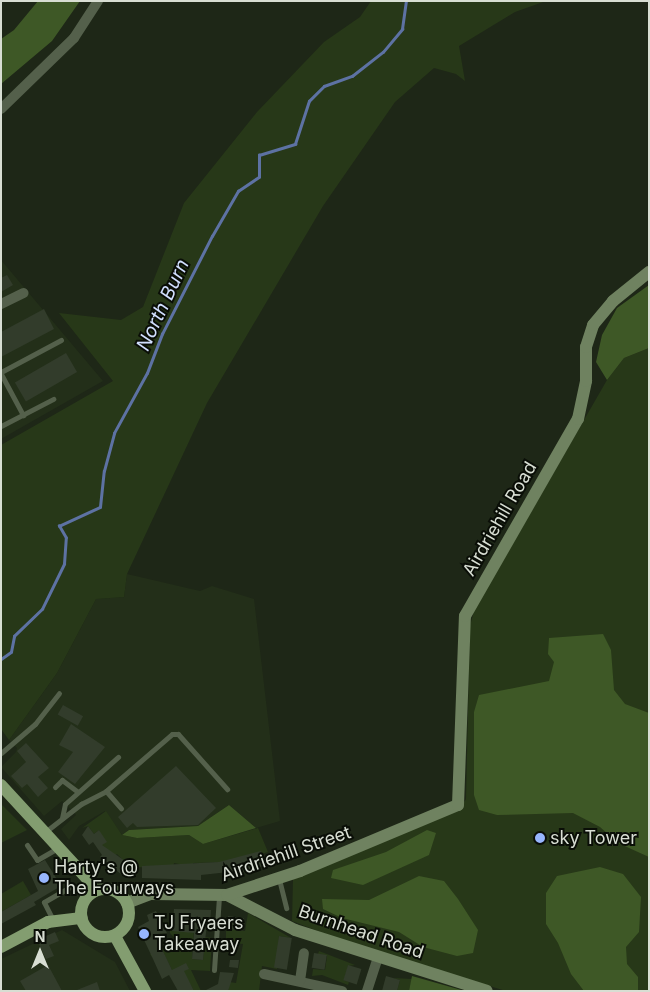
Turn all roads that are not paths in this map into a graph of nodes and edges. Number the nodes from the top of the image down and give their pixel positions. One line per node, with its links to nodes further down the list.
1 (98, 1): 2 (street)
2 (1, 109)
3 (649, 272): 20 (street, Airdriehill Road)
4 (24, 293): 5 (street)
5 (1, 304)
6 (61, 340): 7 (lane)
7 (1, 373): 9 (lane)
8 (53, 399): 9 (lane)
9 (23, 415): 10 (lane)
10 (1, 426)
11 (59, 693): 12 (lane)
12 (1, 753)
13 (118, 757): 18 (lane)
14 (1, 784): 22 (main road)
15 (54, 787): 18 (lane)
16 (227, 789): 17 (lane)
17 (106, 790): 19 (lane); 21 (lane)
18 (78, 792): 21 (lane)
19 (120, 808)
20 (452, 810): 25 (street, Airdriehill Street)
21 (62, 819): 22 (lane)
22 (45, 832): 24 (main road)
23 (27, 845): 24 (lane)
24 (59, 848): 27 (main road)
25 (278, 878): 28 (street, Airdriehill Street); 30 (lane)
26 (72, 886): 32 (lane)
27 (94, 892): 29 (main road); 31 (main road)
28 (223, 895): 29 (street, Airdriehill Street); 36 (street, Burnhead Road); 37 (lane)
29 (127, 903): 33 (main road)
30 (286, 908)
31 (82, 918): 32 (main road); 33 (main road)
32 (53, 920): 34 (main road)
33 (115, 936): 40 (main road)
34 (1, 947)
35 (304, 953): 39 (street)
36 (378, 958): 42 (street); 43 (street, Burnhead Road)
37 (214, 970)
38 (264, 974): 39 (street)
39 (300, 981): 41 (street)
40 (146, 991)
41 (342, 991)
42 (367, 991)
43 (487, 991)

